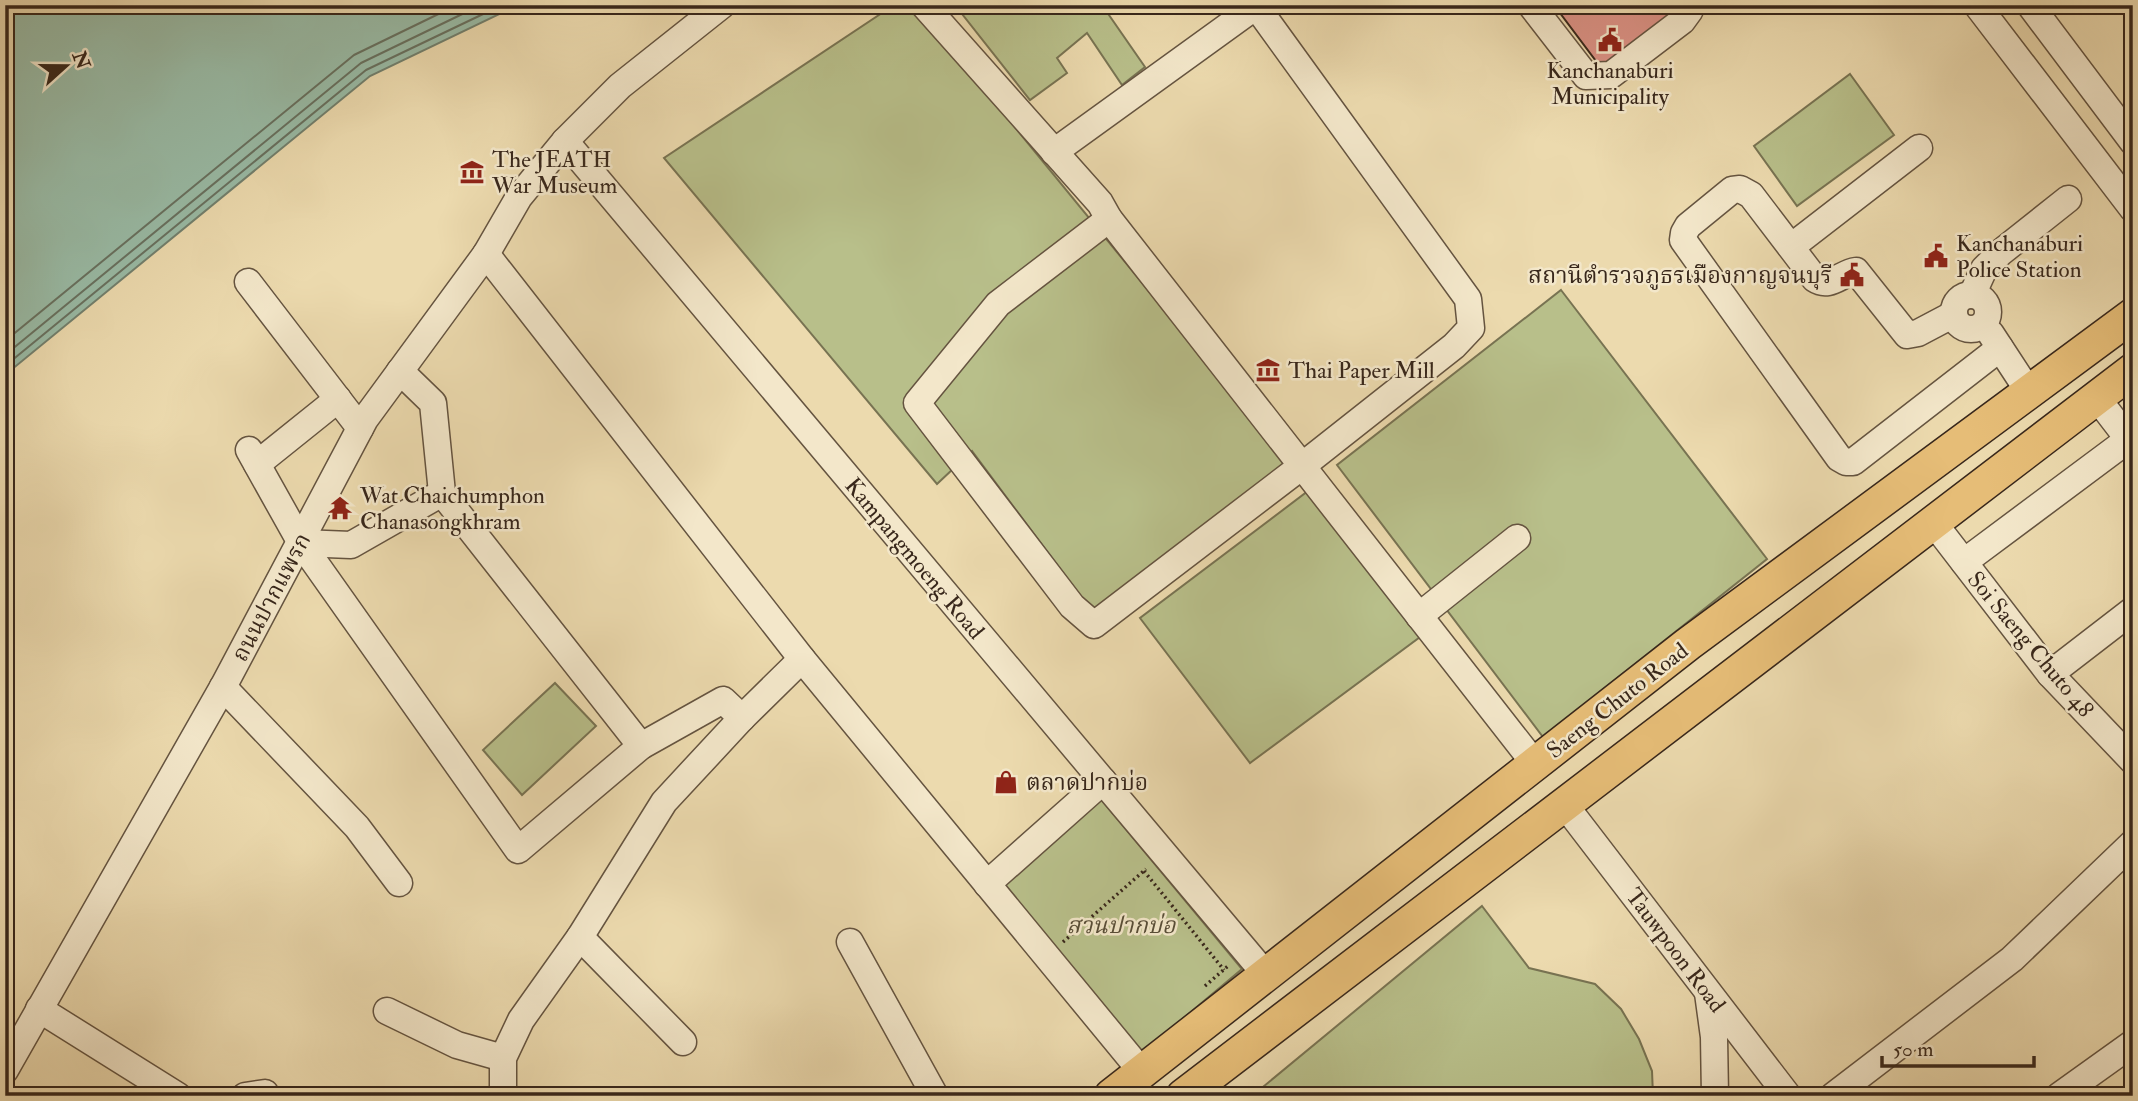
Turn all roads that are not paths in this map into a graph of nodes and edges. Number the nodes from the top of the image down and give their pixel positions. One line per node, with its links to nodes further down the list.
1 (722, 5): 7 (street, ถนนปากแพรก)
2 (924, 5): 10 (street)
3 (1531, 5): 5 (street)
4 (1977, 5): 12 (street)
5 (1691, 7)
6 (2039, 9): 8 (street)
7 (565, 141): 15 (street, ถนนปากแพรก); 45 (street, Kampangmoeng Road)
8 (2133, 142)
9 (1919, 148): 14 (street)
10 (1054, 152): 13 (street); 27 (street)
11 (2068, 199): 17 (street)
12 (2133, 209)
13 (1109, 219): 27 (street); 27 (street)
14 (1791, 247): 17 (street); 19 (street)
15 (486, 254): 21 (street, ถนนปากแพรก); 36 (street)
16 (248, 282): 24 (street)
17 (1963, 305): 19 (street)
18 (2133, 315): 22 (main road, Saeng Chuto Road)
19 (2000, 348): 22 (street)
20 (2133, 370): 23 (main road)
21 (400, 371): 25 (street, ถนนปากแพรก); 28 (street)
22 (2029, 392): 29 (main road, Saeng Chuto Road)
23 (2097, 398): 26 (street); 30 (main road)
24 (338, 399): 25 (street); 32 (street)
25 (360, 428): 32 (street, ถนนปากแพรก)
26 (2131, 440): 33 (street)
27 (1302, 466): 35 (street)
28 (442, 493): 32 (street); 42 (street)
29 (1883, 500): 30 (main road); 37 (main road, Saeng Chuto Road)
30 (1923, 529): 33 (street, Soi Saeng Chuto 48); 40 (main road)
31 (1517, 538): 35 (street)
32 (301, 543): 39 (street, ถนนปากแพรก); 42 (street)
33 (1964, 562): 38 (street, Soi Saeng Chuto 48)
34 (2133, 610): 38 (street)
35 (1419, 616): 44 (street)
36 (802, 659): 41 (street); 49 (street)
37 (1658, 668): 40 (main road); 44 (main road, Saeng Chuto Road)
38 (2050, 674): 43 (street, Soi Saeng Chuto 48)
39 (223, 687): 48 (street); 54 (street, ถนนปากแพรก)
40 (1689, 709): 46 (main road)
41 (742, 718): 42 (street); 50 (street)
42 (641, 746)
43 (2133, 761)
44 (1535, 764): 52 (main road, Saeng Chuto Road)
45 (1102, 781): 49 (street); 52 (street, Kampangmoeng Road)
46 (1564, 804): 53 (street, Tauwpoon Road); 65 (main road)
47 (2133, 843): 68 (street)
48 (399, 883)
49 (987, 884): 60 (street)
50 (580, 937): 56 (street); 58 (street)
51 (850, 942): 63 (street)
52 (1265, 975): 60 (main road, Saeng Chuto Road)
53 (1708, 991): 66 (street); 67 (street, Tauwpoon Road)
54 (40, 1009): 59 (street, ถนนปากแพรก); 61 (street)
55 (387, 1011): 58 (street)
56 (683, 1042)
57 (2133, 1043): 69 (street)
58 (503, 1058): 62 (street)
59 (5, 1070)
60 (1142, 1072): 64 (main road, Saeng Chuto Road)
61 (178, 1096)
62 (503, 1096)
63 (934, 1096)
64 (1111, 1096)
65 (1183, 1096)
66 (1715, 1096)
67 (1788, 1096)
68 (1833, 1096)
69 (2059, 1096)

